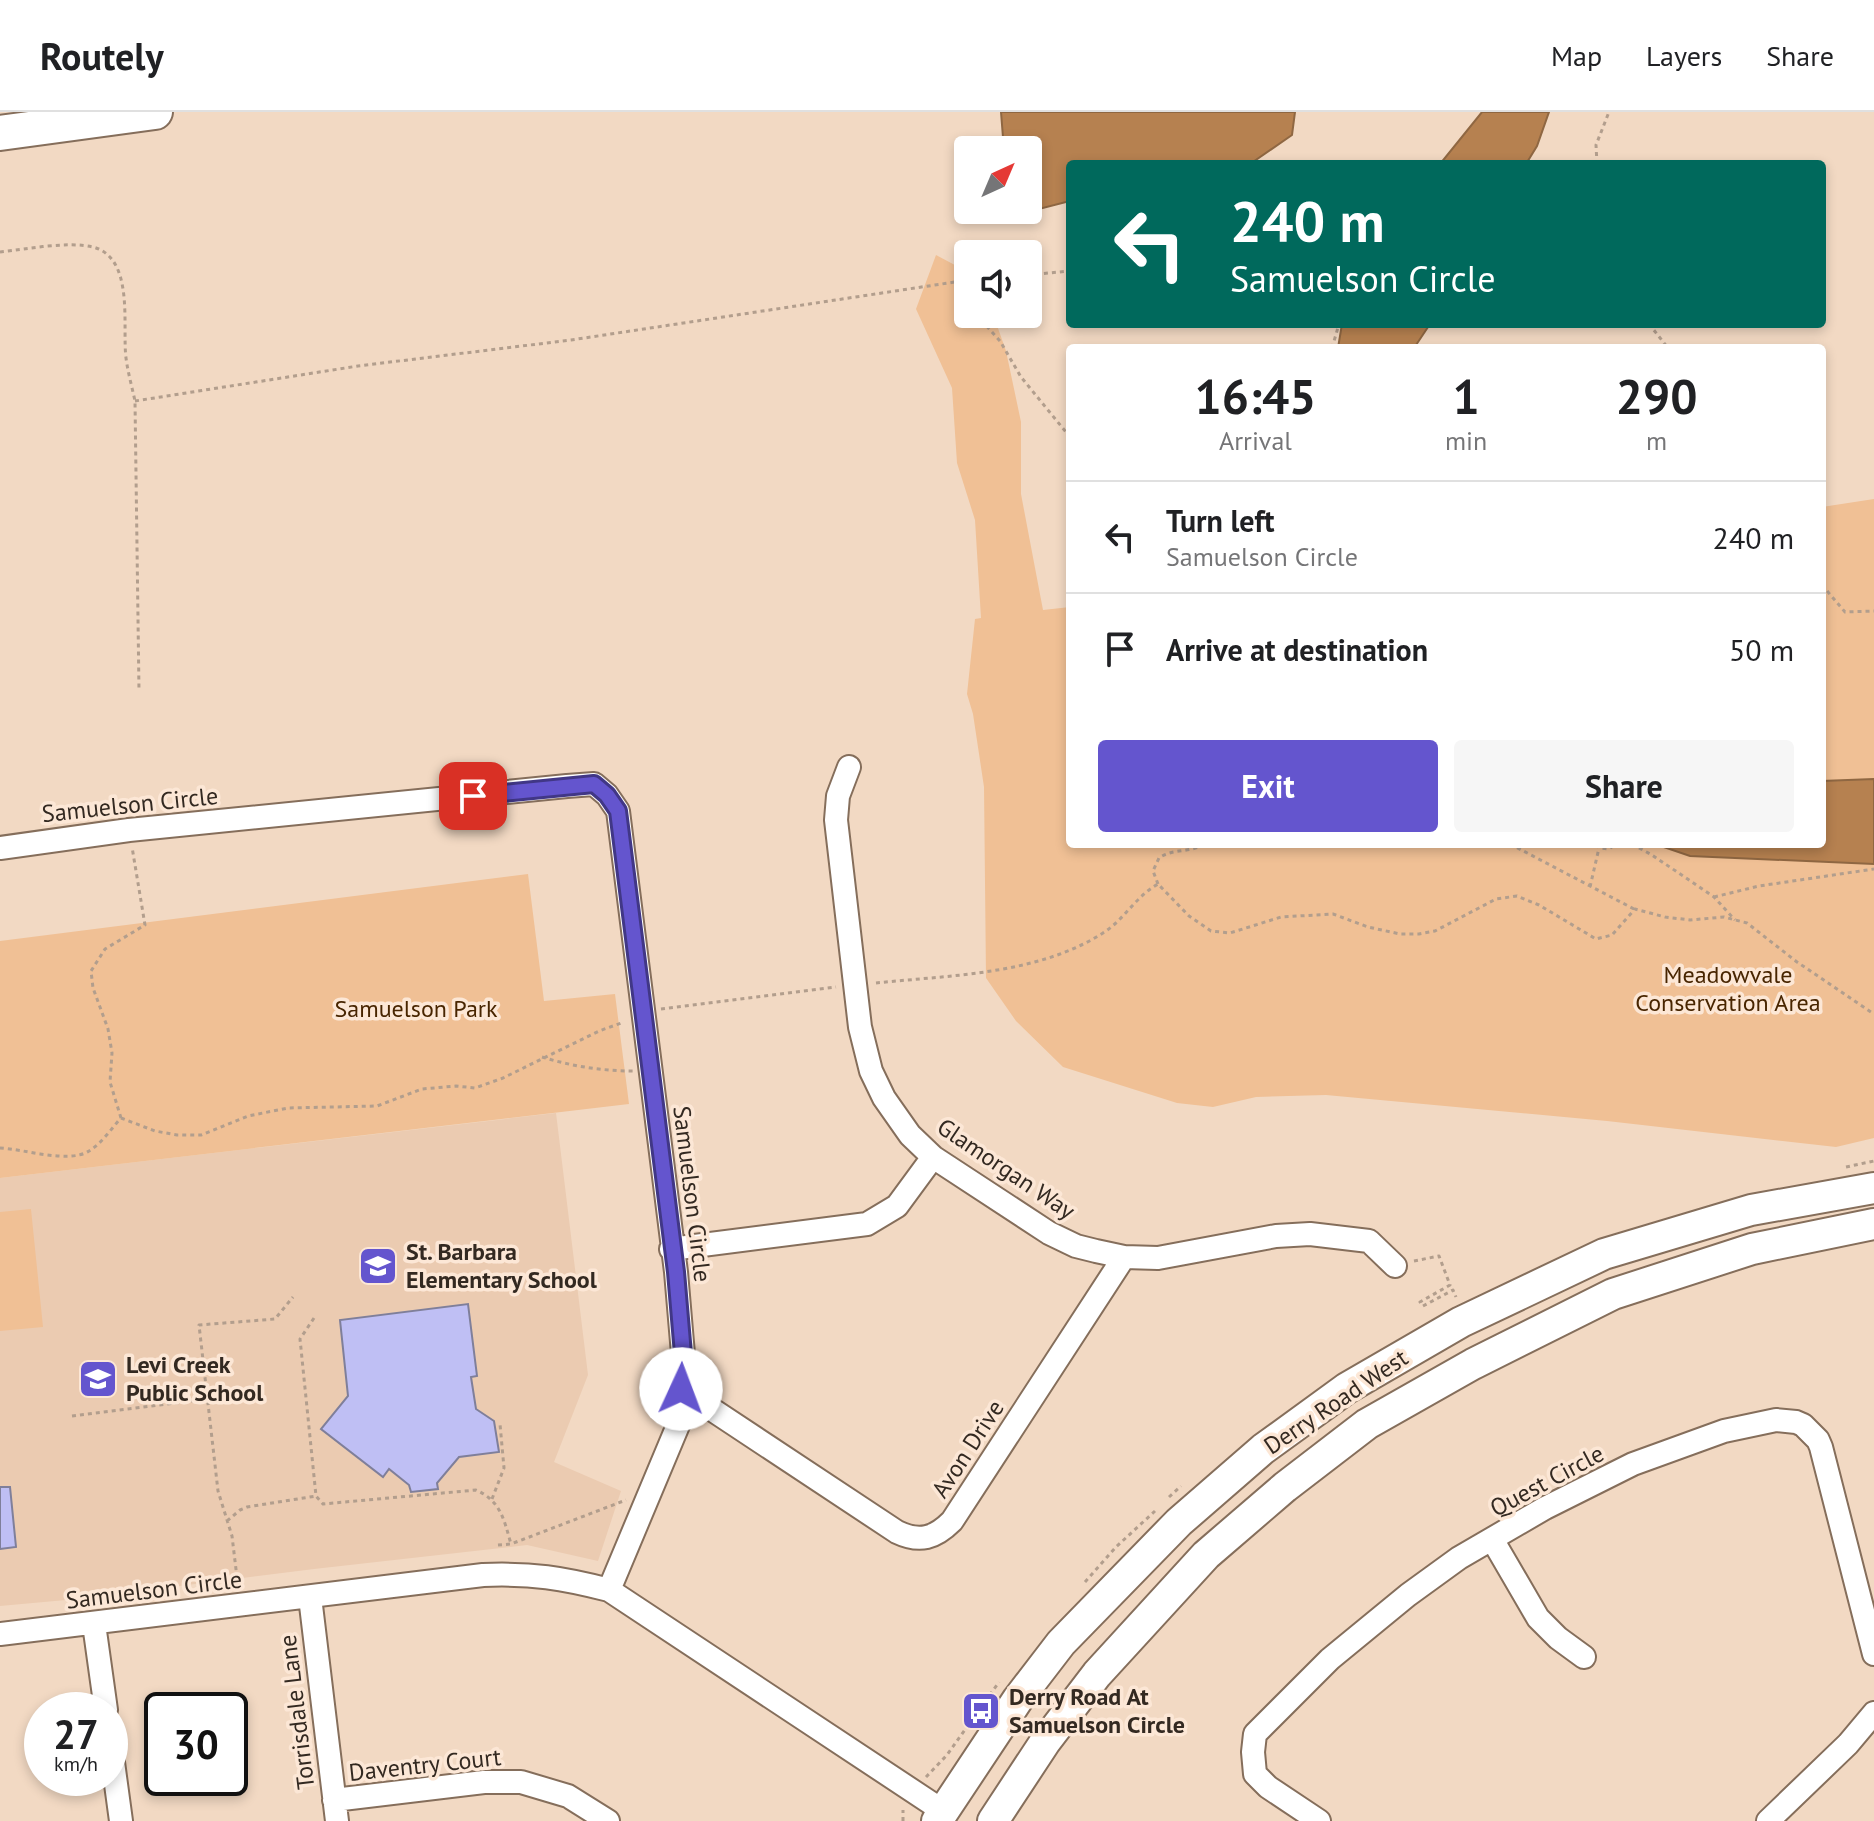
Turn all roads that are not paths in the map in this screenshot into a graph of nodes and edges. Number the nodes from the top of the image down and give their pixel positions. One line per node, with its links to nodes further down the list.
1 (155, 112): 2 (highway)
2 (0, 133)
3 (849, 767): 5 (street, Glamorgan Way)
4 (0, 848): 8 (street, Samuelson Circle)
5 (933, 1157): 8 (street); 9 (street, Glamorgan Way)
6 (1874, 1188): 23 (main road, Derry Road West)
7 (1874, 1224): 26 (main road, Derry Road West)
8 (671, 1249): 11 (street, Samuelson Circle)
9 (1124, 1257): 10 (street, Glamorgan Way); 11 (street, Avon Drive)
10 (1395, 1266)
11 (681, 1389): 13 (street, Samuelson Circle)
12 (1492, 1539): 17 (street, Quest Circle); 18 (street); 27 (street, Quest Circle)
13 (609, 1590): 14 (street, Samuelson Circle); 23 (street)
14 (310, 1597): 15 (street, Samuelson Circle); 22 (street, Torrisdale Lane)
15 (94, 1624): 16 (street, Samuelson Circle); 19 (street)
16 (0, 1634)
17 (1874, 1654)
18 (1584, 1657)
19 (103, 1692)
20 (1874, 1713): 28 (street)
21 (115, 1796): 24 (street)
22 (335, 1811): 25 (street, Daventry Court)
23 (940, 1816)
24 (117, 1820)
25 (608, 1821)
26 (993, 1821)
27 (1319, 1821)
28 (1768, 1821)

